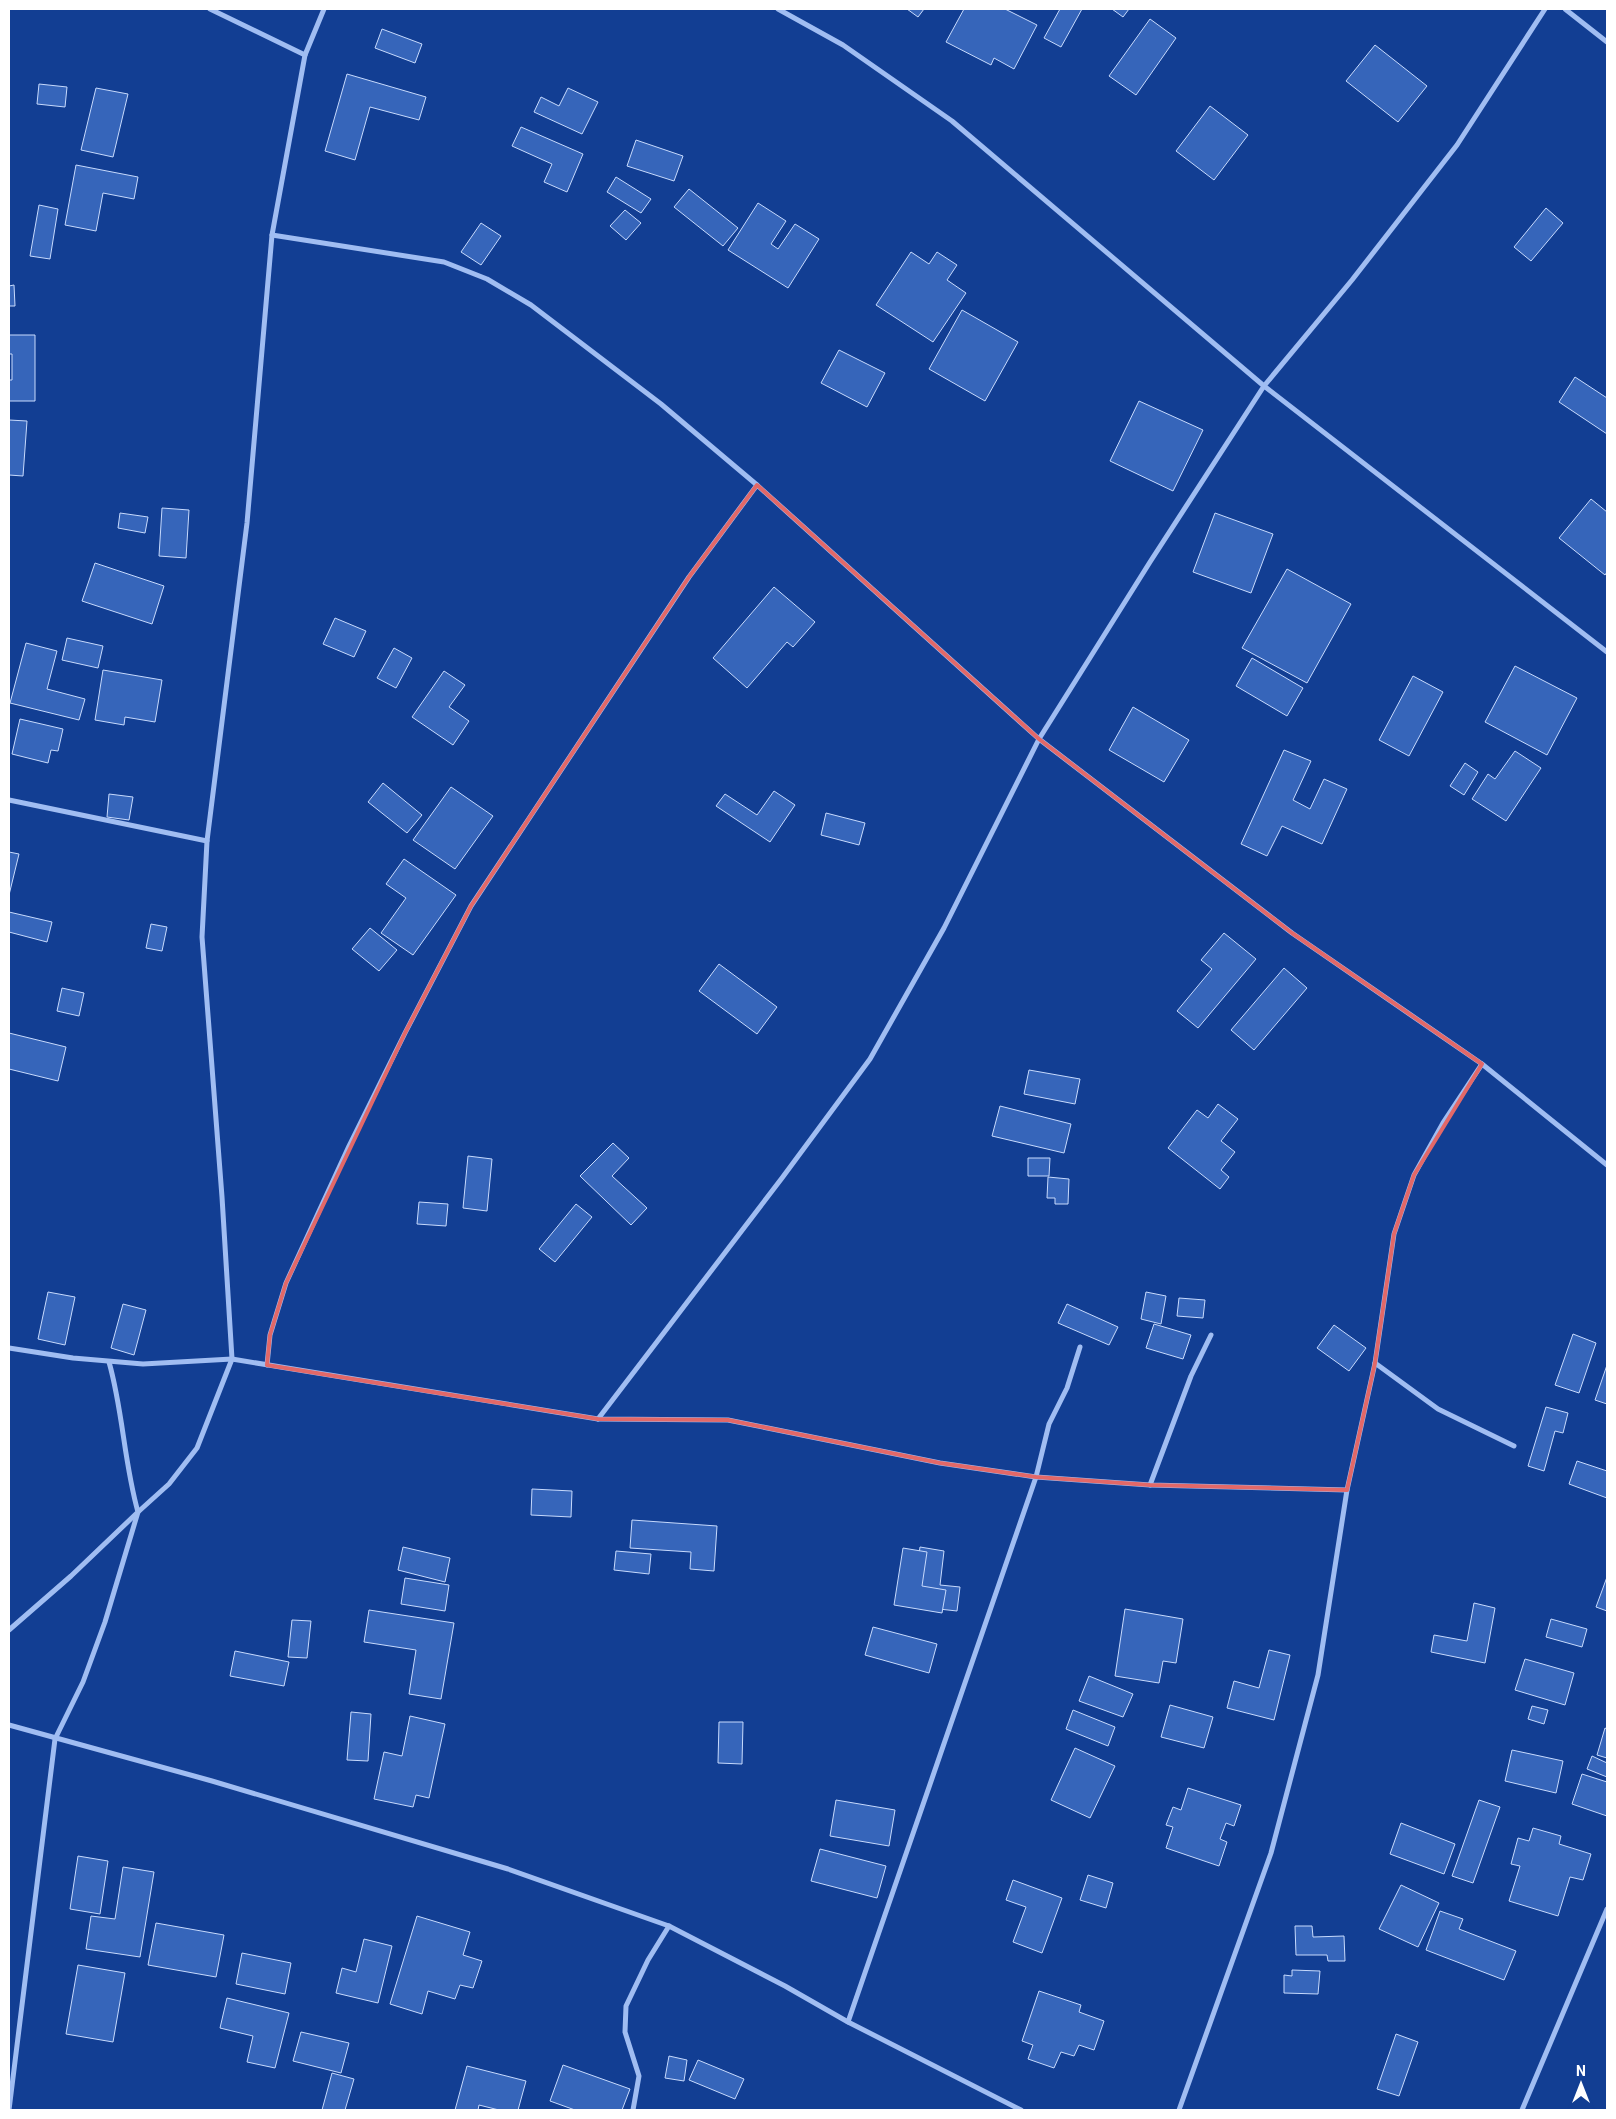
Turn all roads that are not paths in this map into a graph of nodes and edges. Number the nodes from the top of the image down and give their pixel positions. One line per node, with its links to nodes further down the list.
1 (210, 9): 7 (street)
2 (324, 9): 7 (street)
3 (778, 9): 9 (street)
4 (1545, 9): 9 (street)
5 (1565, 9): 6 (street)
6 (1607, 42)
7 (305, 55): 8 (street)
8 (272, 235): 10 (street); 14 (street)
9 (1264, 386): 11 (street); 12 (street)
10 (757, 485): 12 (street); 23 (street)
11 (1607, 652)
12 (1039, 739): 15 (street); 24 (street)
13 (9, 800): 14 (street)
14 (207, 841): 20 (street)
15 (1482, 1064): 16 (street); 22 (street)
16 (1607, 1165)
17 (1211, 1336): 27 (street)
18 (1080, 1347): 26 (street)
19 (9, 1348): 21 (street)
20 (232, 1359): 21 (street); 23 (street); 29 (street)
21 (109, 1362): 29 (street)
22 (1375, 1363): 25 (street); 28 (street)
23 (267, 1365): 24 (street)
24 (598, 1418): 26 (street)
25 (1514, 1446)
26 (1036, 1477): 27 (street); 35 (street)
27 (1150, 1486): 28 (street)
28 (1347, 1490): 39 (street)
29 (138, 1512): 30 (street); 32 (street)
30 (9, 1630)
31 (9, 1725): 32 (street)
32 (55, 1739): 34 (street); 37 (street)
33 (1607, 1910): 40 (street)
34 (669, 1926): 35 (street); 38 (street)
35 (848, 2022): 36 (street)
36 (1018, 2109)
37 (9, 2110)
38 (632, 2110)
39 (1178, 2110)
40 (1522, 2110)

